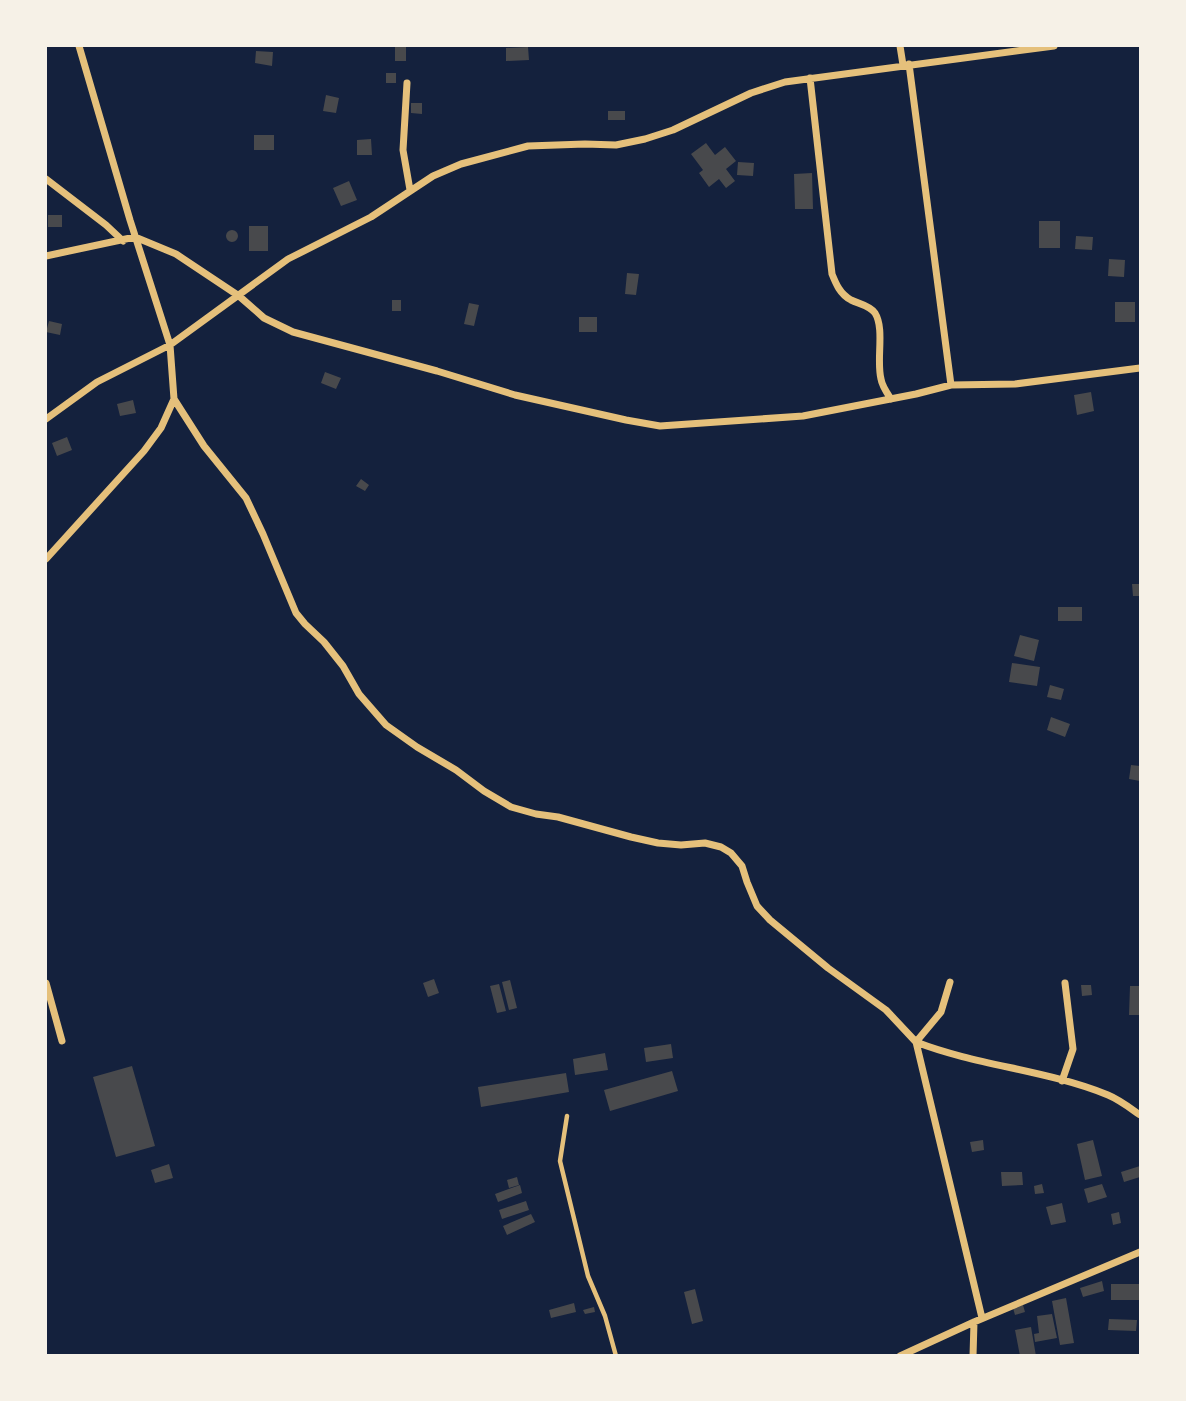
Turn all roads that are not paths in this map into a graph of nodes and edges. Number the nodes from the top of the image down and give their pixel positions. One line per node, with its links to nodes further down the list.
1 (79, 46): 9 (street)
2 (900, 46): 4 (street)
3 (1054, 46): 4 (street)
4 (906, 64): 5 (street); 15 (street)
5 (810, 78): 8 (street); 17 (street)
6 (407, 83): 8 (street)
7 (46, 179): 10 (street)
8 (410, 190): 12 (street)
9 (135, 237): 10 (street); 12 (street); 13 (street)
10 (123, 241): 11 (street)
11 (46, 256)
12 (239, 296): 13 (street); 17 (street)
13 (170, 345): 16 (street); 18 (street)
14 (1140, 368): 15 (street)
15 (951, 385): 17 (street)
16 (174, 399): 19 (street); 24 (street)
17 (891, 399)
18 (46, 419)
19 (46, 559)
20 (950, 982): 24 (street)
21 (46, 983): 23 (street)
22 (1065, 983): 25 (street)
23 (62, 1041)
24 (916, 1042): 25 (street); 29 (street)
25 (1062, 1080): 26 (street)
26 (1140, 1115)
27 (568, 1116): 31 (lane)
28 (1140, 1252): 29 (street)
29 (982, 1318): 30 (street)
30 (974, 1322): 32 (street); 33 (street)
31 (616, 1356)
32 (900, 1356)
33 (973, 1356)

